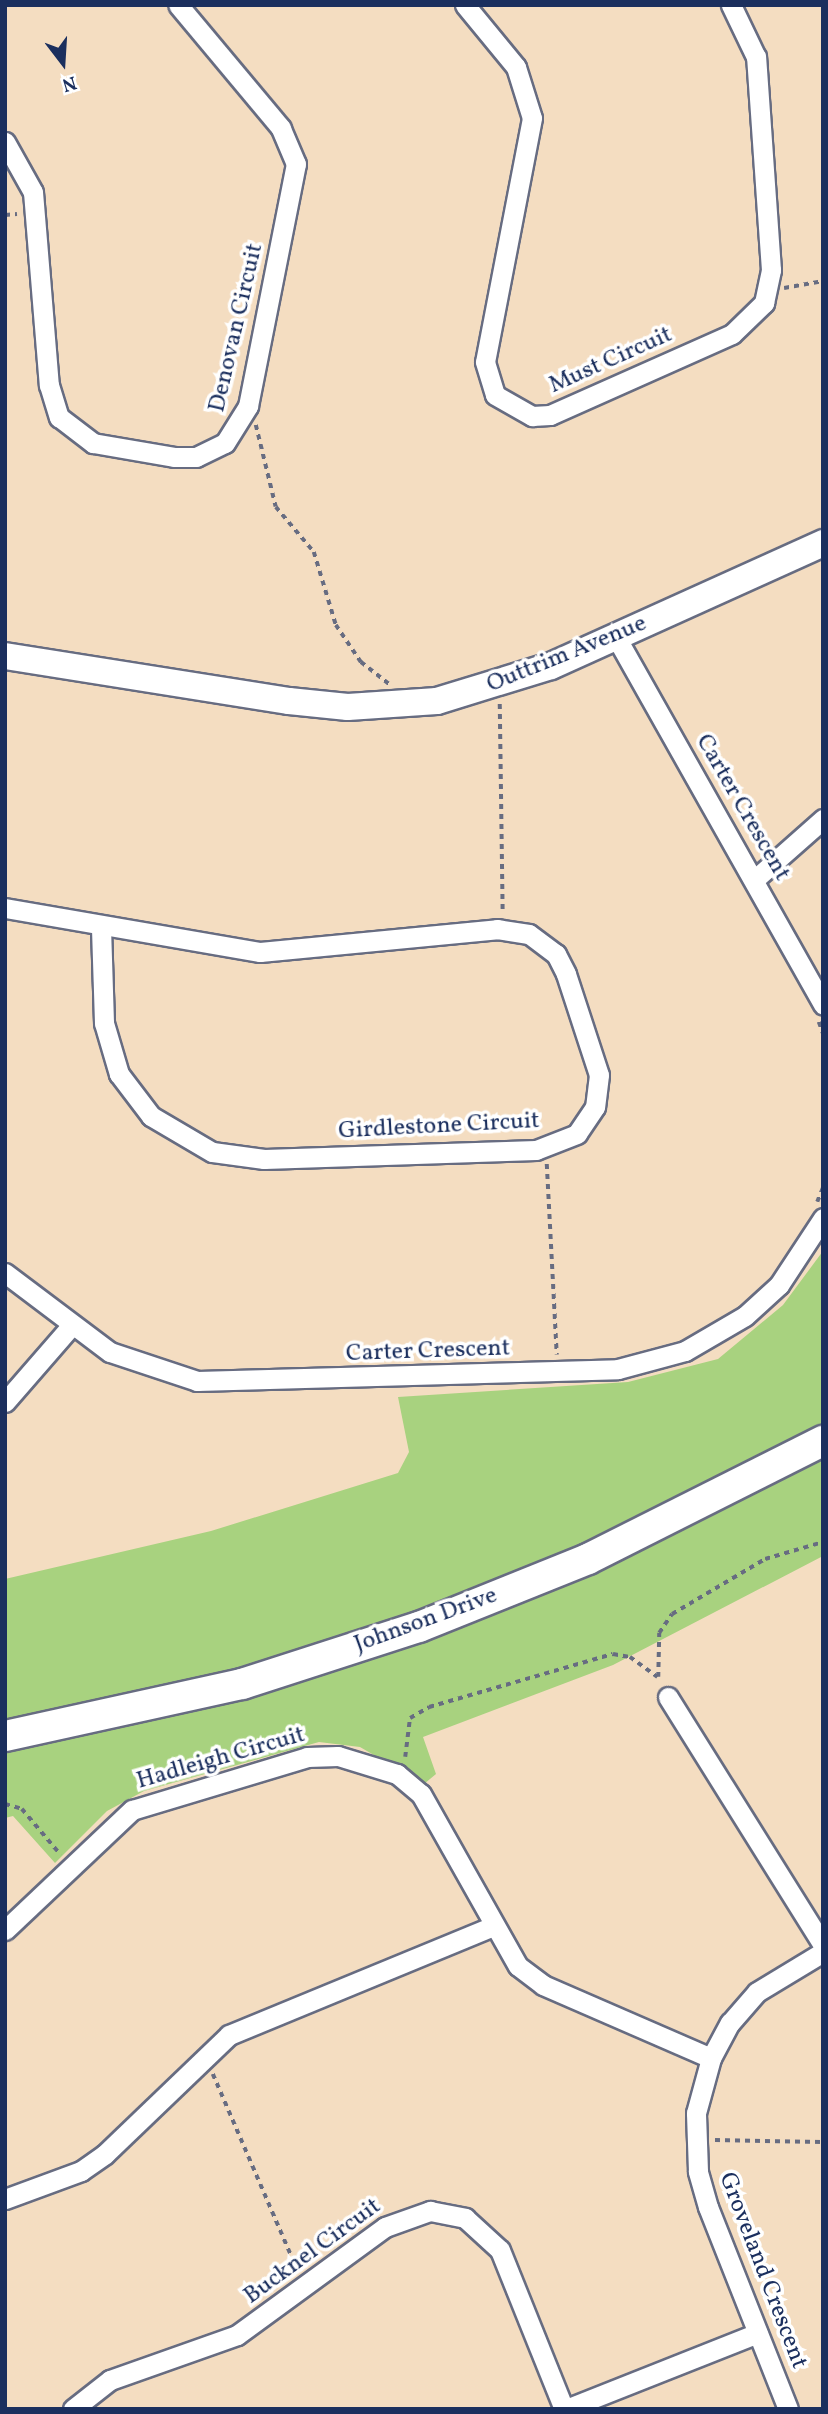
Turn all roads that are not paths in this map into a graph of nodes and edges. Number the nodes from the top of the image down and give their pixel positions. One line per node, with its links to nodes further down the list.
1 (178, 5): 4 (street, Denovan Circuit)
2 (466, 5): 3 (street, Must Circuit)
3 (731, 5)
4 (5, 142)
5 (823, 543): 6 (street, Outtrim Avenue)
6 (616, 636): 7 (street, Outtrim Avenue); 9 (street, Carter Crescent)
7 (5, 656)
8 (823, 819): 9 (street)
9 (754, 880): 12 (street, Carter Crescent)
10 (5, 908): 11 (street, Girdlestone Circuit)
11 (102, 926): 11 (street, Girdlestone Circuit)
12 (818, 1007)
13 (819, 1212): 15 (street, Carter Crescent)
14 (5, 1273): 15 (street, Carter Crescent)
15 (71, 1326): 16 (street)
16 (5, 1402)
17 (823, 1441): 19 (main road, Johnson Drive)
18 (668, 1696): 22 (street)
19 (5, 1736)
20 (491, 1927): 21 (street, Hadleigh Circuit); 24 (street, Hadleigh Circuit); 25 (street)
21 (5, 1930)
22 (823, 1945)
23 (823, 1952): 24 (street, Groveland Crescent)
24 (710, 2058): 26 (street, Groveland Crescent)
25 (5, 2199)
26 (758, 2333): 28 (street, Bucknel Circuit); 29 (street, Groveland Crescent)
27 (73, 2409): 28 (street, Bucknel Circuit)
28 (565, 2409)
29 (788, 2409)

